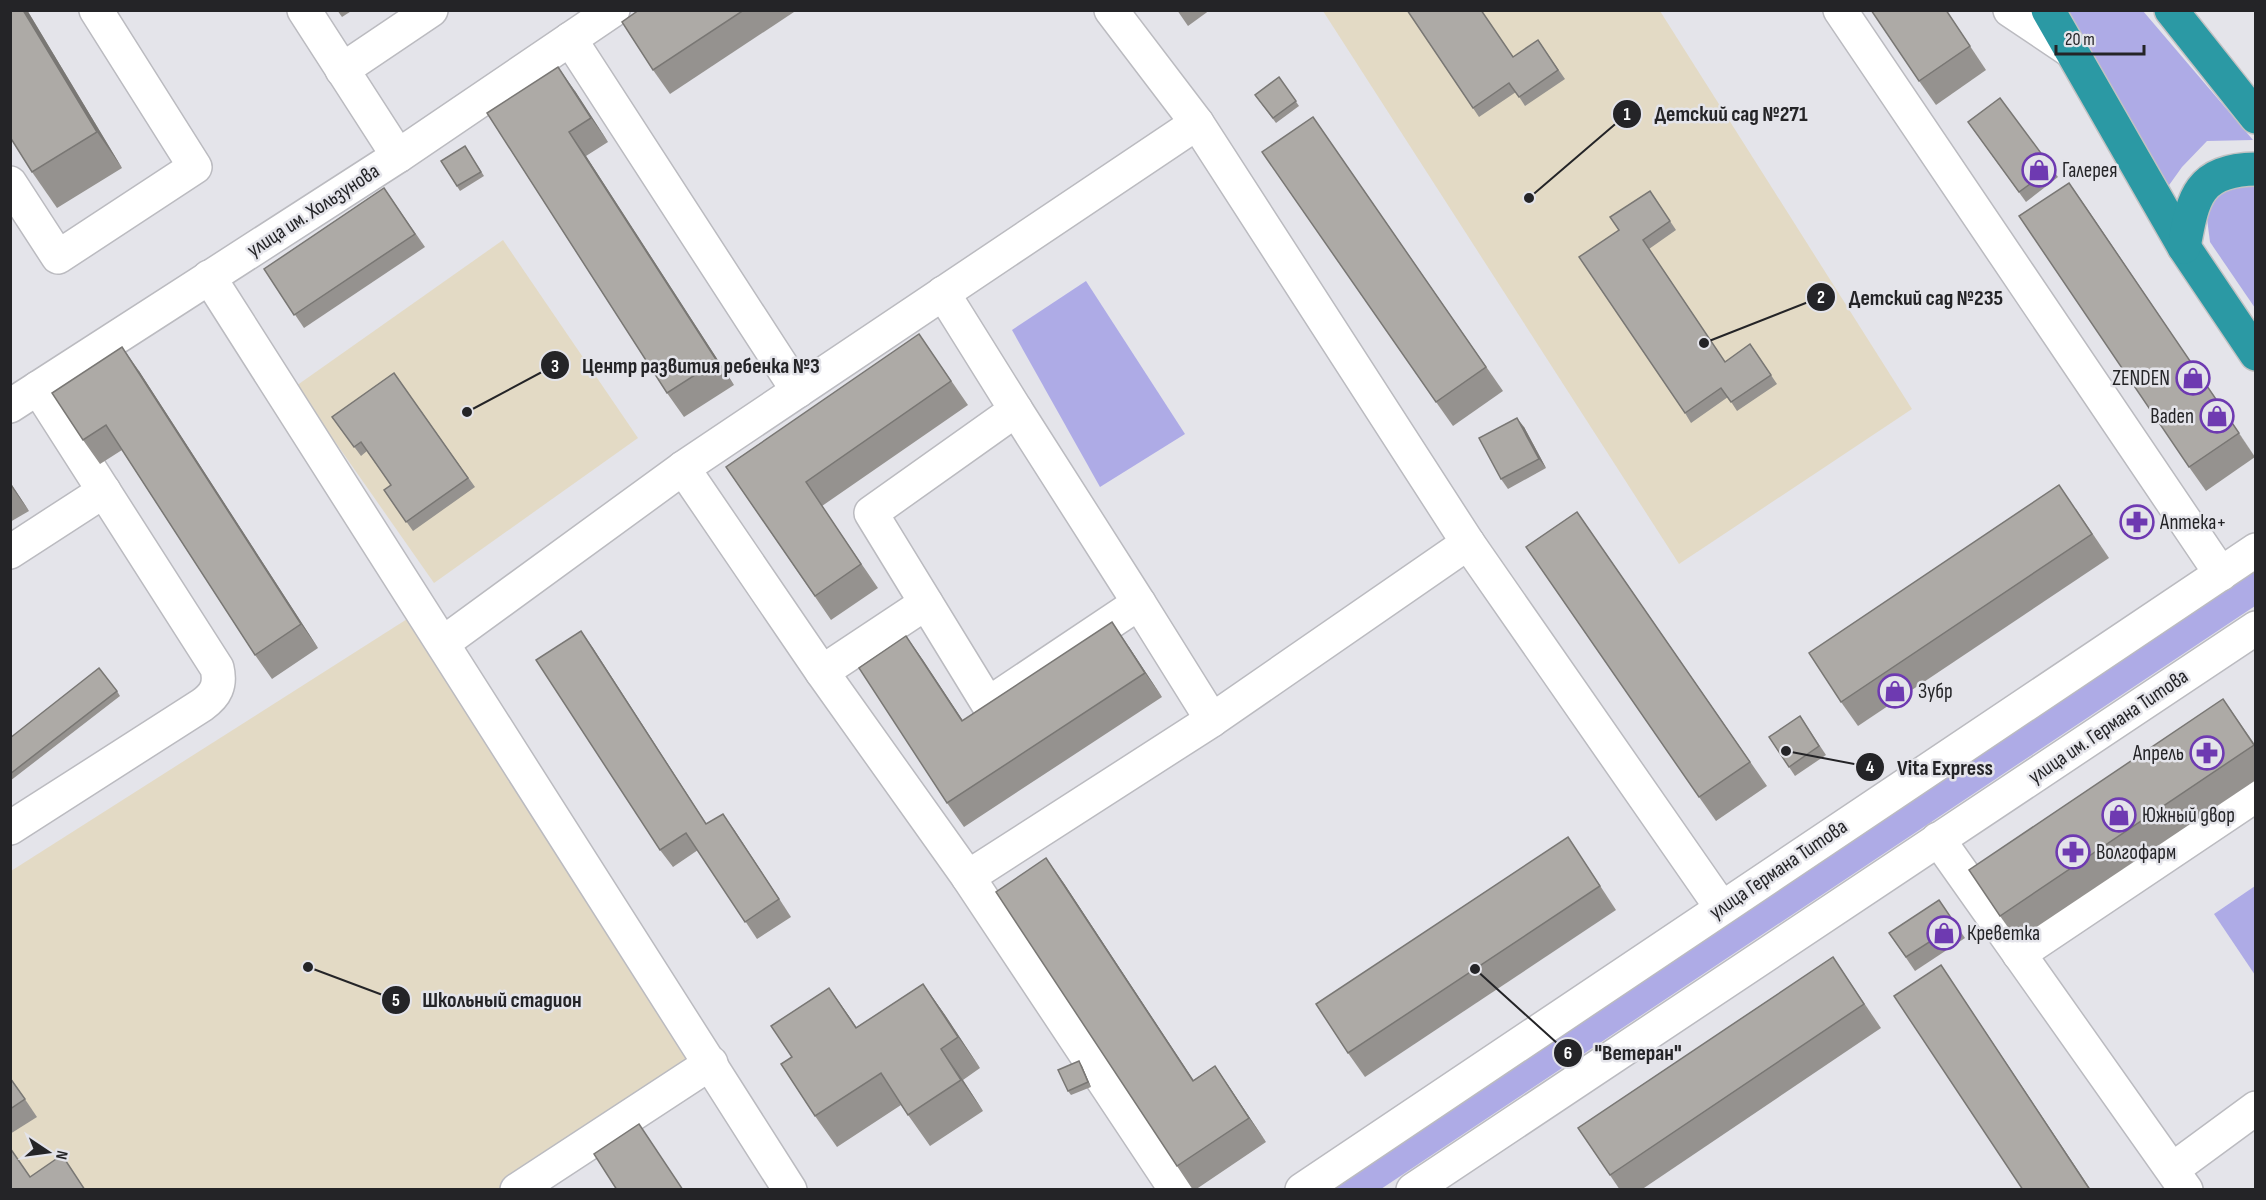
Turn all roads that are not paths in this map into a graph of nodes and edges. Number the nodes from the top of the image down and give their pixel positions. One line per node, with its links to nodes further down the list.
1 (96, 10): 19 (street)
2 (304, 10): 14 (street)
3 (431, 10): 14 (street)
4 (613, 10): 11 (street, улица им. Хользунова)
5 (1111, 10): 16 (street)
6 (1840, 10): 33 (street)
7 (2010, 10): 13 (street)
8 (2048, 10): 13 (highway)
9 (2171, 10): 12 (highway)
10 (2183, 10): 12 (street)
11 (570, 39): 17 (street, улица им. Хользунова); 25 (street)
12 (2198, 42): 15 (highway)
13 (2071, 51): 20 (highway)
14 (342, 70): 17 (street)
15 (2256, 117)
16 (1197, 123): 22 (street); 30 (street)
17 (398, 156): 21 (street, улица им. Хользунова)
18 (2256, 169): 20 (highway)
19 (10, 183)
20 (2184, 247): 23 (highway)
21 (209, 278): 24 (street, улица им. Хользунова); 37 (street)
22 (943, 293): 25 (street); 27 (street)
23 (2256, 354)
24 (38, 388): 26 (street, улица им. Хользунова); 29 (street)
25 (798, 391): 28 (street)
26 (10, 406)
27 (1016, 410): 34 (street); 35 (street)
28 (683, 468): 37 (street); 38 (street)
29 (104, 491): 32 (street); 41 (street)
30 (1468, 543): 39 (street); 44 (street)
31 (2256, 550): 33 (street, улица Германа Титова)
32 (10, 552)
33 (2221, 574): 44 (street, улица Германа Титова)
34 (926, 603): 35 (street); 38 (street)
35 (1139, 603): 39 (street)
36 (2253, 635): 42 (street, улица им. Германа Титова)
37 (443, 643): 46 (street)
38 (822, 672): 43 (street)
39 (1212, 720): 43 (street)
40 (2256, 795): 45 (street)
41 (10, 828)
42 (1938, 839): 45 (street); 53 (street)
43 (969, 877): 51 (street)
44 (1721, 907): 52 (street, улица Германа Титова)
45 (2019, 954): 48 (street)
46 (711, 1063): 49 (street); 50 (street)
47 (2256, 1108): 48 (street)
48 (2180, 1179)
49 (517, 1190)
50 (790, 1190)
51 (1176, 1190)
52 (1302, 1190)
53 (1413, 1190)

